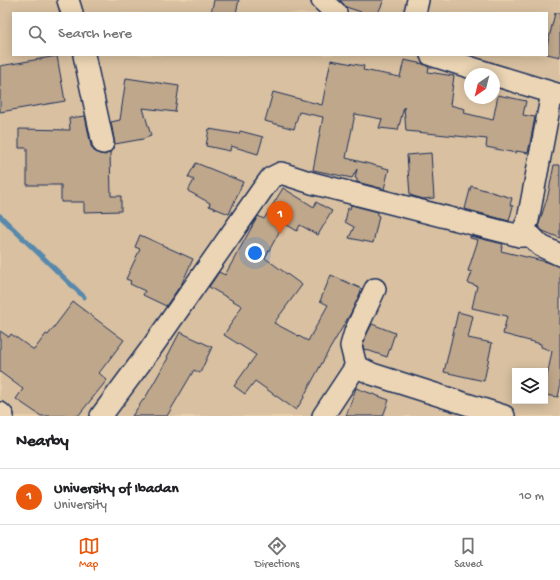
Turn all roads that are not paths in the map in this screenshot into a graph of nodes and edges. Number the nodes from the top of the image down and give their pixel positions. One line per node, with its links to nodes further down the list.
1 (68, 0): 4 (street)
2 (322, 0): 5 (street)
3 (418, 0): 6 (street)
4 (72, 12)
5 (335, 12)
6 (415, 12)
7 (84, 56): 12 (street)
8 (434, 56): 9 (street)
9 (473, 68)
10 (500, 76): 11 (street)
11 (556, 94): 13 (street)
12 (103, 143)
13 (520, 236): 14 (street); 19 (street)
14 (560, 255)
15 (375, 289): 16 (street)
16 (356, 366): 20 (street); 21 (street)
17 (0, 413): 18 (street)
18 (3, 416)
19 (101, 416)
20 (323, 416)
21 (504, 416)

